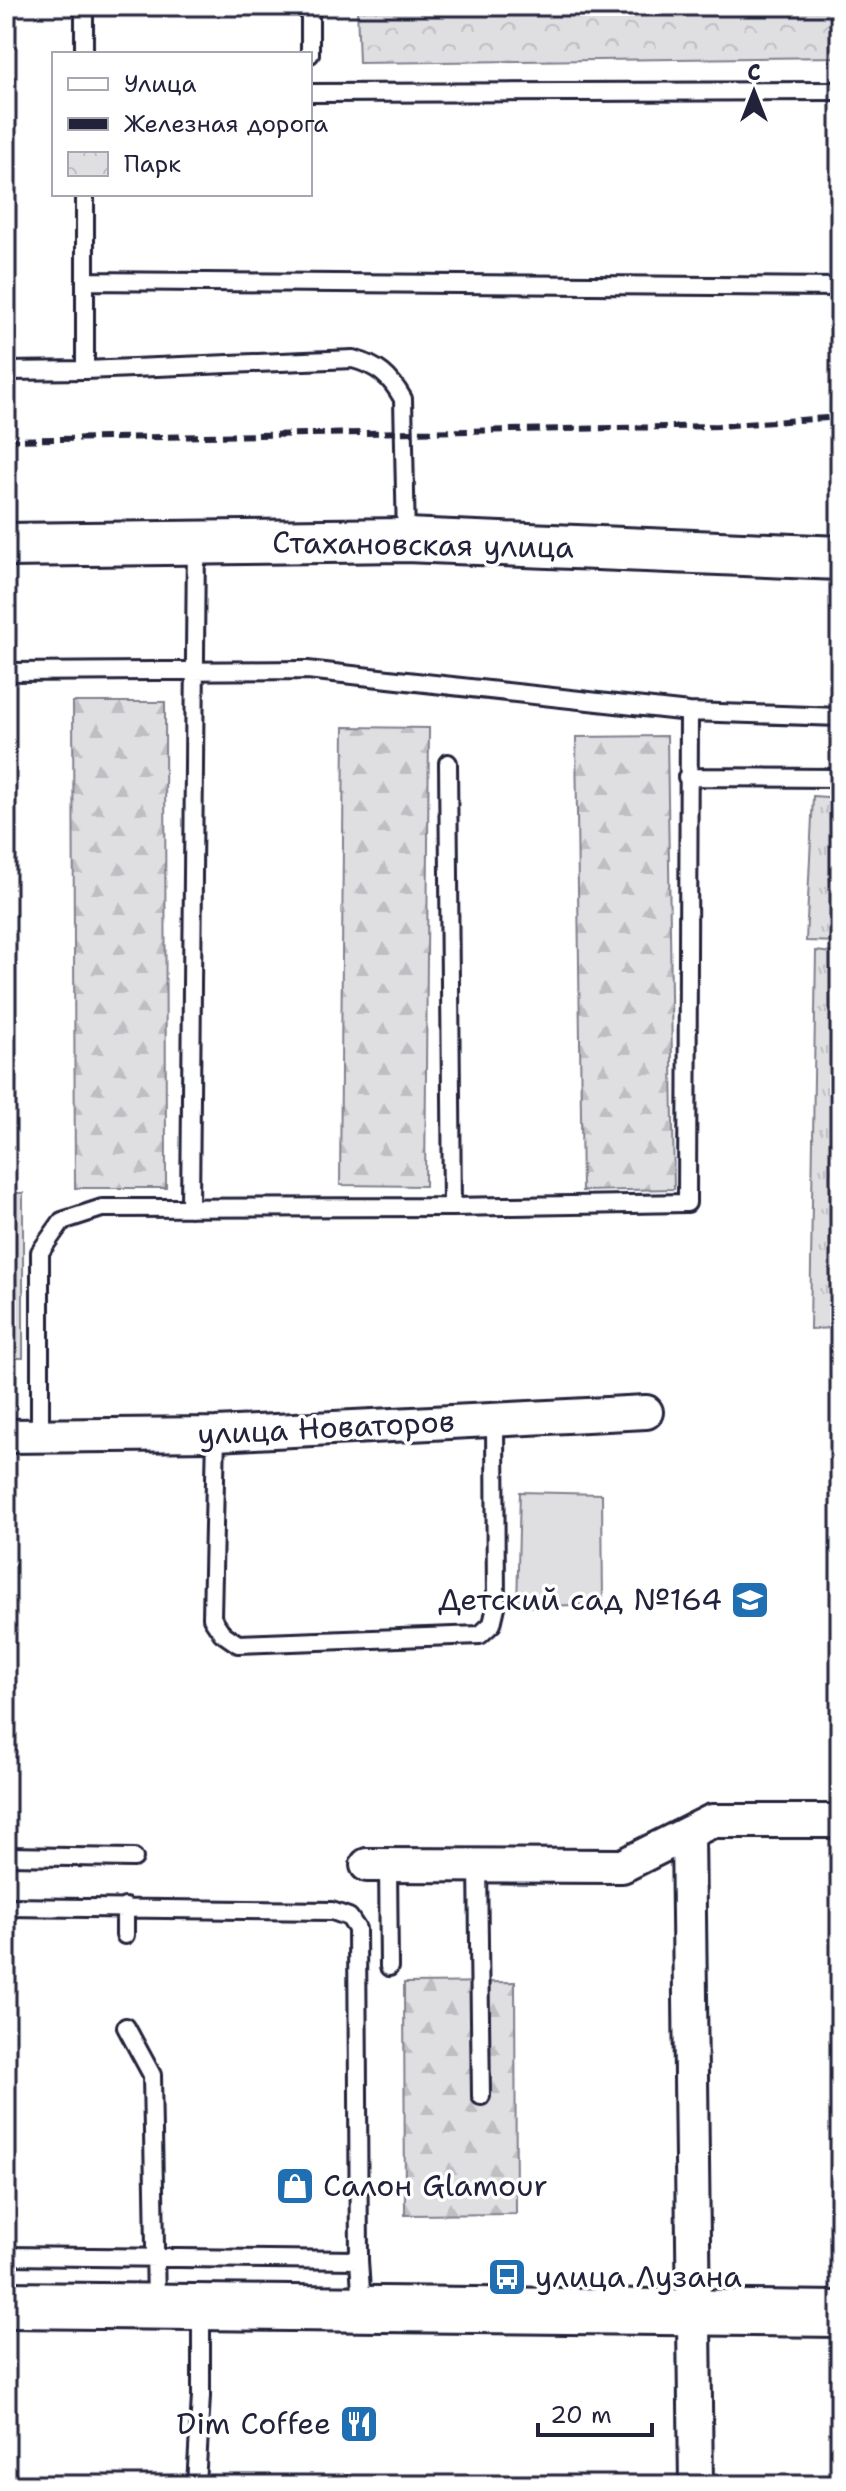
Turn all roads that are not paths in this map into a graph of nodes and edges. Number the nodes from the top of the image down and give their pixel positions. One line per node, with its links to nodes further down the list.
1 (84, 6): 3 (lane)
2 (310, 6): 4 (lane)
3 (84, 52)
4 (310, 52)
5 (840, 91): 6 (lane)
6 (312, 93)
7 (85, 196): 8 (lane)
8 (85, 281): 9 (lane); 10 (lane)
9 (840, 287)
10 (85, 370): 11 (lane); 12 (lane)
11 (6, 371)
12 (406, 540): 13 (street, Стахановская улица); 15 (street, Стахановская улица)
13 (196, 543): 14 (street, Стахановская улица); 16 (lane)
14 (6, 545)
15 (840, 558)
16 (195, 671): 17 (lane); 18 (lane); 24 (lane)
17 (6, 672)
18 (689, 712): 19 (lane); 21 (lane)
19 (840, 717)
20 (448, 763): 23 (lane)
21 (687, 777): 22 (lane); 23 (lane)
22 (840, 778)
23 (452, 1207): 24 (lane)
24 (190, 1208): 28 (lane)
25 (646, 1412): 26 (street, улица Новаторов)
26 (495, 1420): 27 (street, улица Новаторов); 27 (lane)
27 (216, 1434): 28 (street, улица Новаторов)
28 (40, 1435): 29 (street, улица Новаторов)
29 (6, 1436)
30 (840, 1821): 31 (street)
31 (688, 1833): 35 (street); 49 (street)
32 (6, 1856): 33 (lane)
33 (134, 1858)
34 (378, 1865): 35 (street); 39 (lane)
35 (478, 1866): 41 (lane)
36 (6, 1907): 37 (lane)
37 (125, 1907): 38 (lane); 44 (lane)
38 (125, 1935)
39 (389, 1967)
40 (126, 2027): 43 (lane)
41 (481, 2096)
42 (6, 2256): 43 (lane)
43 (154, 2259): 44 (lane); 46 (lane)
44 (359, 2260): 48 (lane)
45 (6, 2305): 46 (main road)
46 (156, 2306): 47 (main road)
47 (201, 2307): 48 (main road); 51 (lane)
48 (362, 2309): 49 (main road)
49 (693, 2312): 50 (main road); 52 (street)
50 (840, 2314)
51 (196, 2485)
52 (696, 2485)

